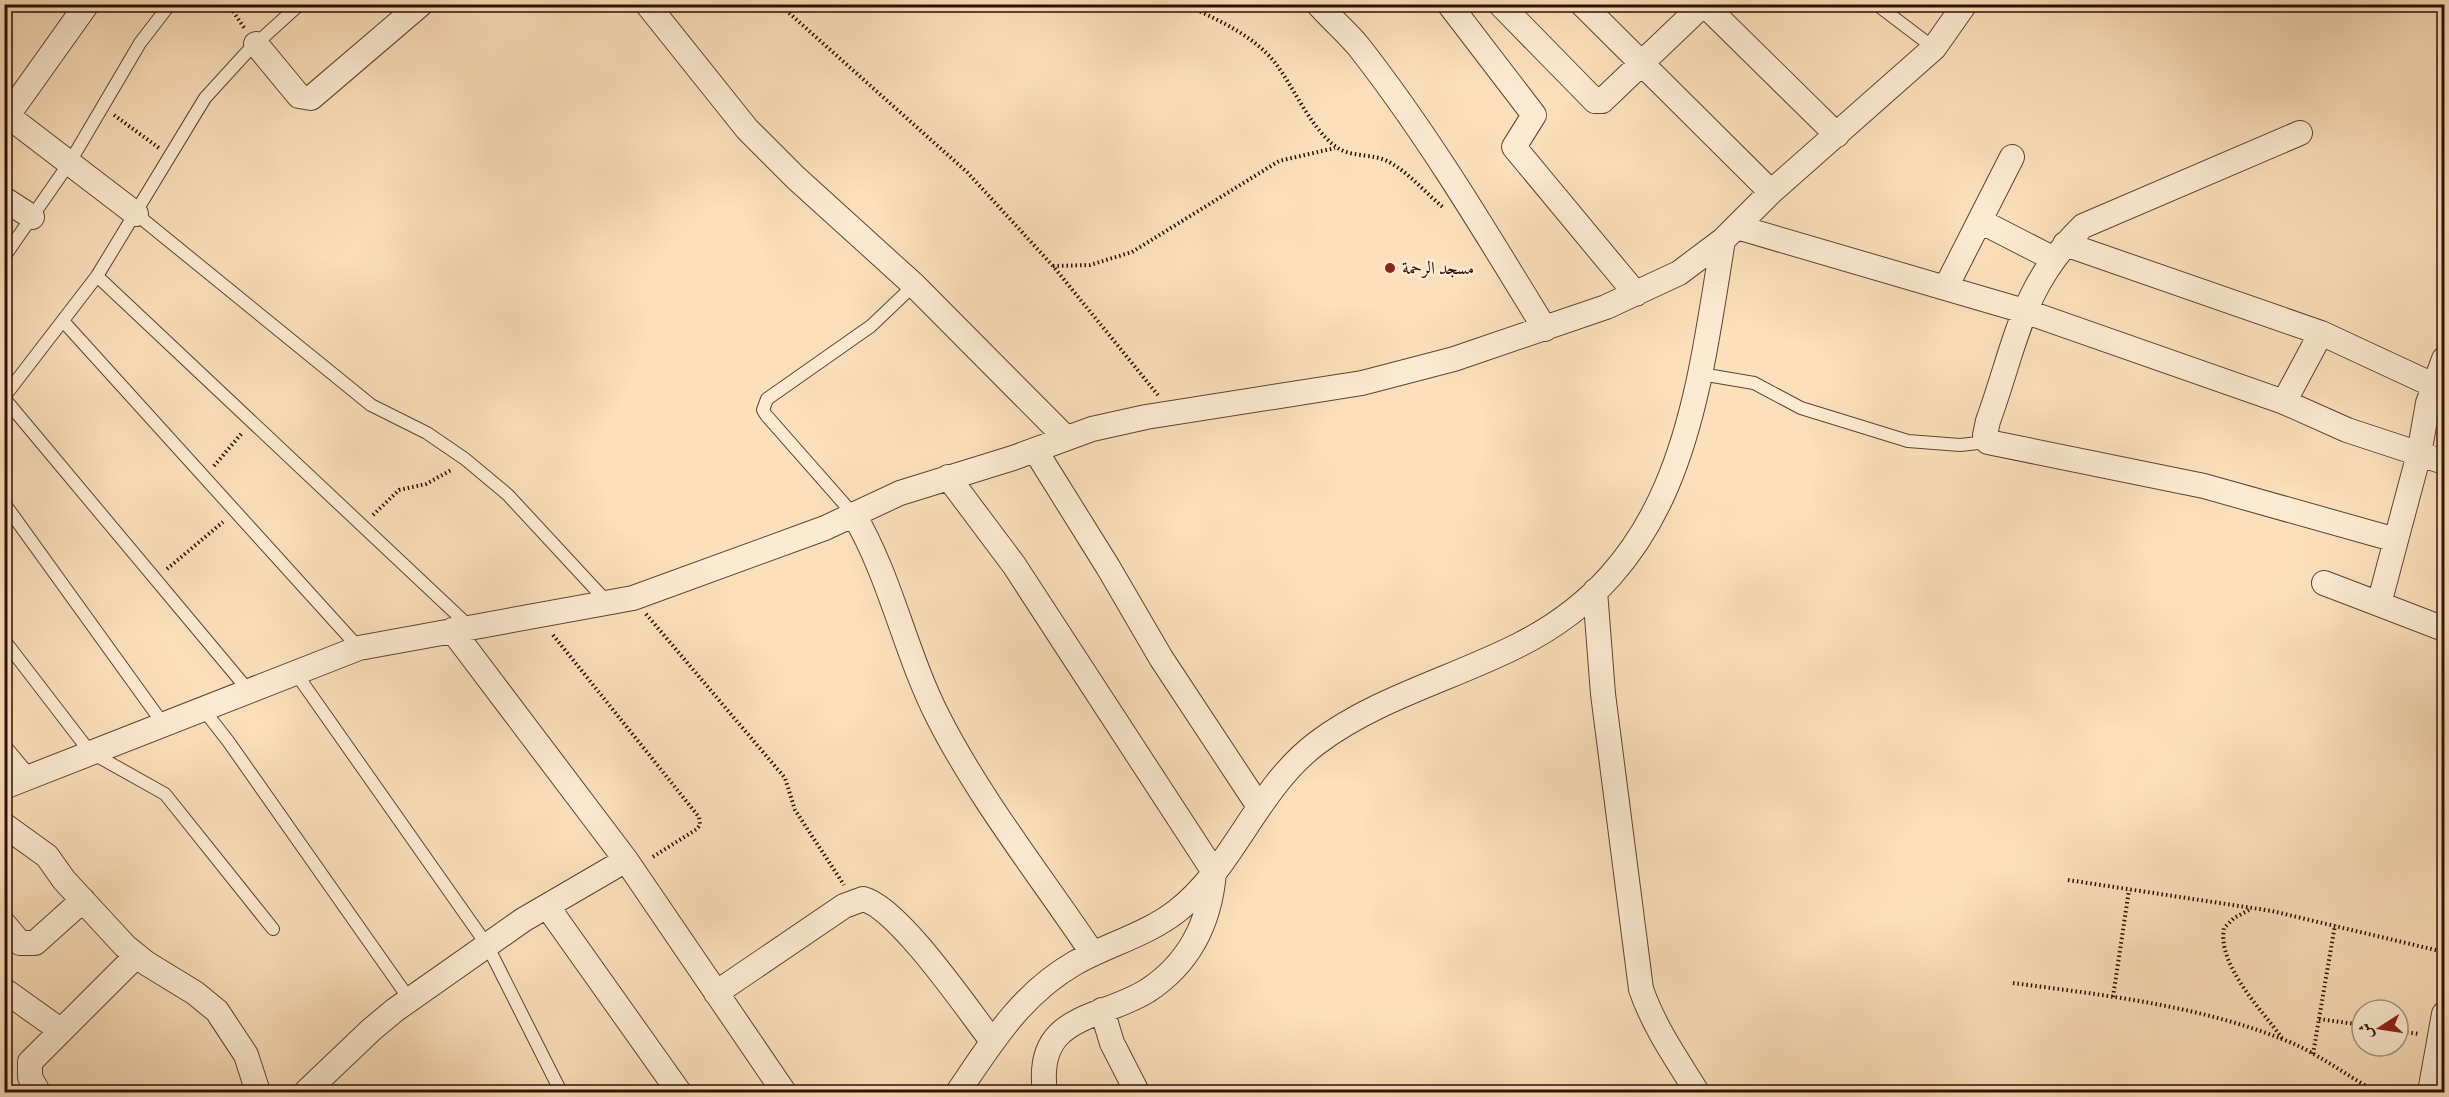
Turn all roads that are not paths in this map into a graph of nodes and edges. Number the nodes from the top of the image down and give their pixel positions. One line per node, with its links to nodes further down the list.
1 (87, 4): 16 (street)
2 (170, 4): 20 (lane)
3 (300, 4): 13 (lane)
4 (422, 4): 13 (street)
5 (647, 4): 30 (street)
6 (1318, 4): 35 (street)
7 (1449, 4): 32 (street)
8 (1500, 4): 15 (street)
9 (1582, 4): 15 (street)
10 (1876, 4): 14 (lane)
11 (1965, 4): 14 (street)
12 (1693, 8): 15 (street); 18 (street)
13 (256, 44): 23 (lane)
14 (1934, 48): 18 (street)
15 (1641, 65): 21 (street)
16 (6, 114): 20 (street)
17 (2300, 133): 27 (street)
18 (1837, 135): 21 (street)
19 (2012, 157): 25 (street)
20 (70, 162): 23 (street); 24 (lane)
21 (1771, 192): 26 (street)
22 (4, 199): 24 (street)
23 (136, 214): 29 (lane); 53 (lane)
24 (32, 217): 28 (lane)
25 (1980, 221): 27 (street); 31 (street)
26 (1730, 234): 31 (street); 32 (street); 38 (street)
27 (2058, 251): 33 (street); 36 (street)
28 (4, 257)
29 (97, 276): 34 (lane); 55 (lane)
30 (914, 285): 42 (street); 49 (lane)
31 (1946, 287): 33 (street)
32 (1635, 294): 35 (street)
33 (2024, 311): 41 (street); 43 (street)
34 (63, 321): 40 (lane); 58 (lane)
35 (1545, 329): 42 (street)
36 (2321, 333): 39 (street); 41 (street)
37 (2445, 359): 39 (street)
38 (1701, 374): 43 (lane); 52 (street)
39 (2433, 385): 45 (street)
40 (4, 398): 60 (lane)
41 (2284, 402): 45 (street)
42 (1065, 437): 44 (street)
43 (1988, 442): 50 (street)
44 (1035, 450): 47 (street); 66 (street)
45 (2419, 454): 46 (street); 50 (street)
46 (2445, 462)
47 (948, 477): 49 (street); 69 (street)
48 (4, 502): 62 (lane)
49 (854, 515): 53 (street); 75 (street)
50 (2396, 540): 54 (street)
51 (2324, 584): 54 (street)
52 (1595, 591): 66 (street); 93 (street)
53 (609, 604): 55 (street)
54 (2379, 604): 56 (street)
55 (461, 629): 58 (street); 68 (street)
56 (2445, 629)
57 (4, 640): 63 (lane)
58 (359, 648): 59 (street)
59 (295, 672): 60 (street); 74 (lane)
60 (249, 691): 61 (street)
61 (203, 709): 62 (street); 79 (lane)
62 (164, 725): 63 (street)
63 (90, 752): 65 (street); 73 (lane)
64 (4, 754): 65 (street)
65 (14, 783)
66 (1258, 805): 69 (street)
67 (4, 825): 70 (street)
68 (629, 865): 71 (street); 78 (street)
69 (1214, 872): 75 (street); 80 (street)
70 (83, 900): 72 (street); 76 (street)
71 (547, 906): 74 (street); 88 (street)
72 (4, 924)
73 (273, 929)
74 (488, 945): 79 (street); 87 (lane)
75 (1093, 954): 83 (street)
76 (136, 956): 82 (street); 85 (street)
77 (4, 990): 82 (street)
78 (716, 993): 83 (street); 89 (street)
79 (410, 1000): 86 (street)
80 (1102, 1010): 91 (street); 92 (street)
81 (2445, 1014): 94 (street)
82 (60, 1030): 84 (street)
83 (993, 1041): 90 (street)
84 (38, 1092)
85 (258, 1092)
86 (306, 1092)
87 (561, 1092)
88 (679, 1092)
89 (784, 1092)
90 (958, 1092)
91 (1045, 1092)
92 (1137, 1092)
93 (1697, 1092)
94 (2430, 1092)

